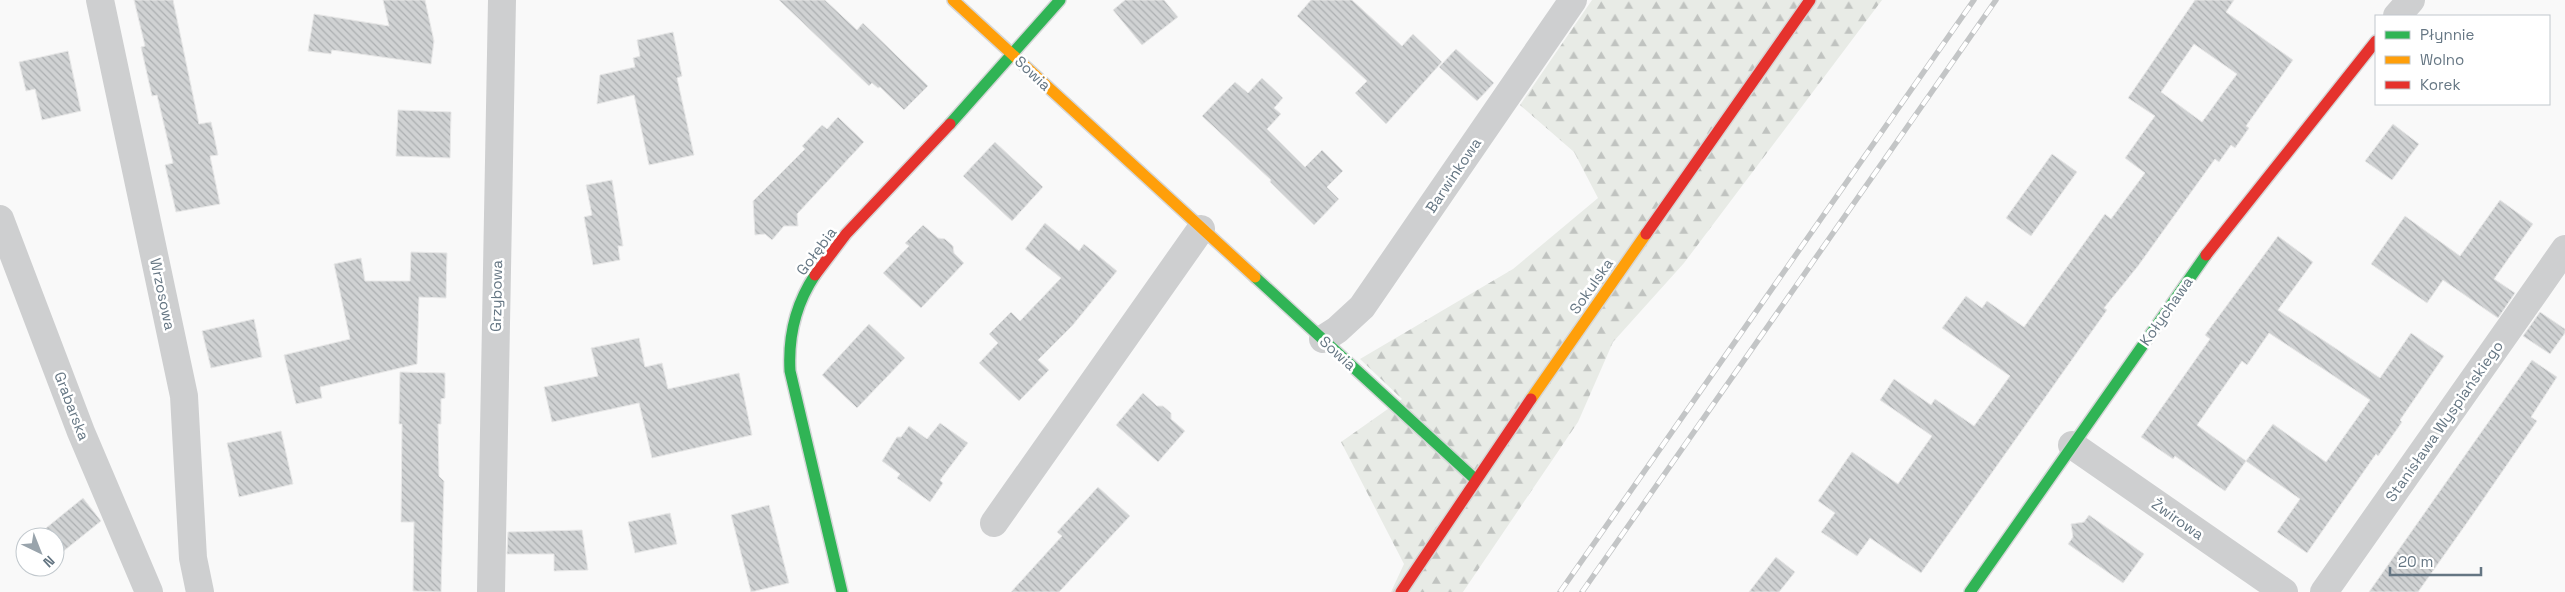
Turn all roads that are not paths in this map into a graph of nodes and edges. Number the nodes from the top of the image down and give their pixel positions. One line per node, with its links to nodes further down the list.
1 (100, 0): 19 (street, Wrzosowa)
2 (502, 0): 20 (street, Grzybowa)
3 (953, 0): 10 (street, Sowia)
4 (1060, 0): 10 (street, Gołębia)
5 (1573, 0): 14 (street, Barwinkowa)
6 (1810, 0): 16 (street, Sokulska)
7 (2411, 0): 8 (street)
8 (2398, 15)
9 (2375, 42): 15 (street, Kołychawa)
10 (1014, 55): 12 (street, Sowia); 21 (street, Gołębia)
11 (0, 219): 18 (street, Grabarska)
12 (1201, 229): 14 (street, Sowia); 17 (street)
13 (2565, 249): 25 (street, Stanisława Wyspiańskiego)
14 (1323, 339): 16 (street, Sowia)
15 (2072, 445): 23 (street, Kołychawa); 24 (street, Żwirowa)
16 (1475, 478): 22 (street, Sokulska)
17 (994, 523)
18 (149, 592)
19 (200, 592)
20 (491, 592)
21 (842, 592)
22 (1401, 592)
23 (1970, 592)
24 (2284, 592)
25 (2324, 592)

